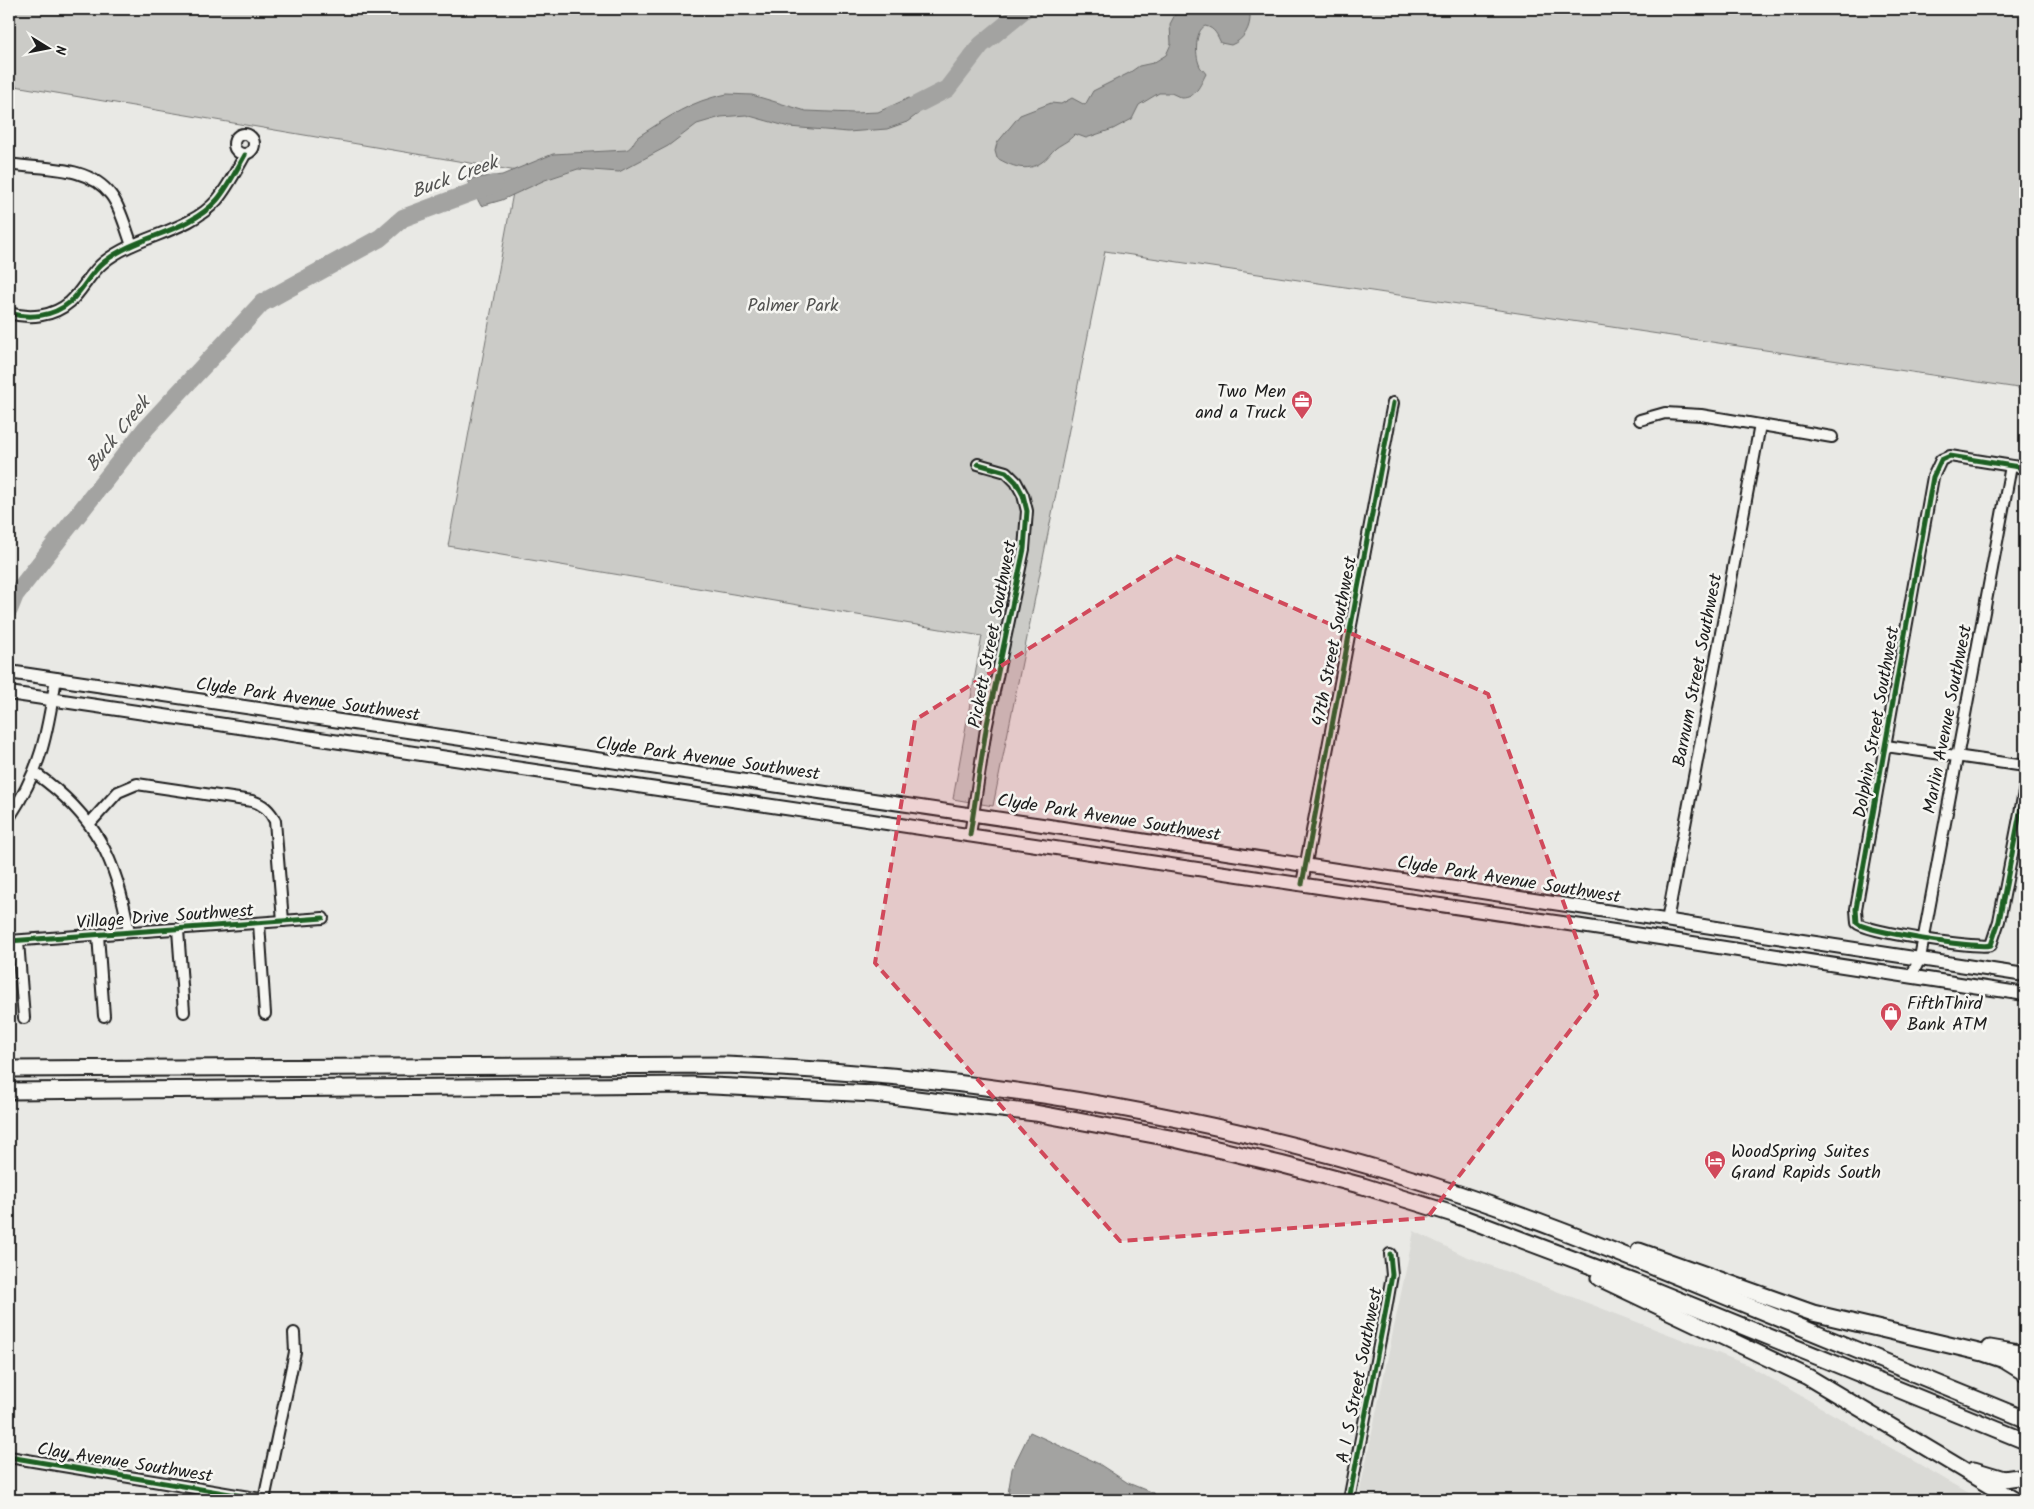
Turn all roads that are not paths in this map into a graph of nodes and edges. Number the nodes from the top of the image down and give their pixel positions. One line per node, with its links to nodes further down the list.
1 (245, 155): 3 (street)
2 (9, 164): 3 (street)
3 (132, 245): 4 (street)
4 (9, 313)
5 (1393, 403): 31 (street, 47th Street Southwest)
6 (1640, 420): 7 (street)
7 (1760, 425): 8 (street); 36 (street, Barnum Street Southwest)
8 (1832, 437)
9 (978, 464): 26 (street, Pickett Street Southwest)
10 (2012, 466): 11 (street); 18 (street, Dolphin Street Southwest); 19 (street, Marlin Avenue Southwest)
11 (2025, 468)
12 (9, 672): 13 (main road, Clyde Park Avenue Southwest)
13 (56, 678): 15 (street); 16 (main road, Clyde Park Avenue Southwest)
14 (9, 693): 15 (main road, Clyde Park Avenue Southwest)
15 (52, 700): 17 (main road, Clyde Park Avenue Southwest); 22 (street)
16 (342, 721): 17 (main road); 20 (main road, Clyde Park Avenue Southwest)
17 (339, 741): 23 (main road, Clyde Park Avenue Southwest)
18 (1886, 746): 19 (street); 42 (street, Dolphin Street Southwest)
19 (1957, 756): 21 (street); 42 (street, Marlin Avenue Southwest)
20 (606, 760): 23 (main road); 25 (main road, Clyde Park Avenue Southwest)
21 (2025, 766)
22 (35, 773): 27 (street); 29 (street)
23 (603, 780): 28 (main road, Clyde Park Avenue Southwest)
24 (2025, 787): 42 (street, Dolphin Street Southwest)
25 (875, 800): 26 (main road, Clyde Park Avenue Southwest); 28 (main road)
26 (973, 815): 30 (street, Pickett Street Southwest); 31 (main road, Clyde Park Avenue Southwest)
27 (9, 818)
28 (871, 820): 30 (main road, Clyde Park Avenue Southwest)
29 (90, 822): 37 (street); 40 (street)
30 (970, 835): 32 (main road, Clyde Park Avenue Southwest)
31 (1305, 864): 32 (street, 47th Street Southwest); 33 (main road, Clyde Park Avenue Southwest)
32 (1302, 884): 34 (main road, Clyde Park Avenue Southwest)
33 (1535, 900): 34 (main road); 36 (main road, Clyde Park Avenue Southwest)
34 (1490, 914): 46 (main road, Clyde Park Avenue Southwest)
35 (322, 918): 37 (street, Village Drive Southwest)
36 (1666, 920): 44 (main road, Clyde Park Avenue Southwest)
37 (283, 921): 38 (street, Village Drive Southwest)
38 (259, 924): 39 (street, Village Drive Southwest); 49 (street)
39 (178, 930): 40 (street, Village Drive Southwest); 48 (street)
40 (129, 932): 41 (street, Village Drive Southwest)
41 (98, 935): 43 (street, Village Drive Southwest); 50 (street)
42 (1923, 938): 44 (street, Marlin Avenue Southwest)
43 (13, 941): 51 (street)
44 (1920, 958): 45 (main road, Clyde Park Avenue Southwest); 46 (street, Marlin Avenue Southwest)
45 (2025, 975)
46 (1911, 977): 47 (main road, Clyde Park Avenue Southwest)
47 (2025, 994)
48 (184, 1012)
49 (265, 1014)
50 (104, 1016)
51 (24, 1018)
52 (9, 1064): 53 (highway)
53 (81, 1068): 54 (highway); 56 (highway)
54 (9, 1069)
55 (9, 1091): 57 (highway)
56 (1462, 1195): 60 (highway); 63 (highway)
57 (1520, 1238): 64 (highway); 65 (highway)
58 (1390, 1254): 69 (street, A I S Street Southwest)
59 (294, 1333): 68 (street)
60 (1936, 1340): 61 (highway); 62 (highway)
61 (2025, 1354)
62 (2025, 1373)
63 (2025, 1419)
64 (2025, 1441)
65 (1939, 1454): 67 (highway); 70 (highway)
66 (9, 1457): 68 (street, Clay Avenue Southwest)
67 (2025, 1476)
68 (265, 1500)
69 (1349, 1500)
70 (2014, 1500)

